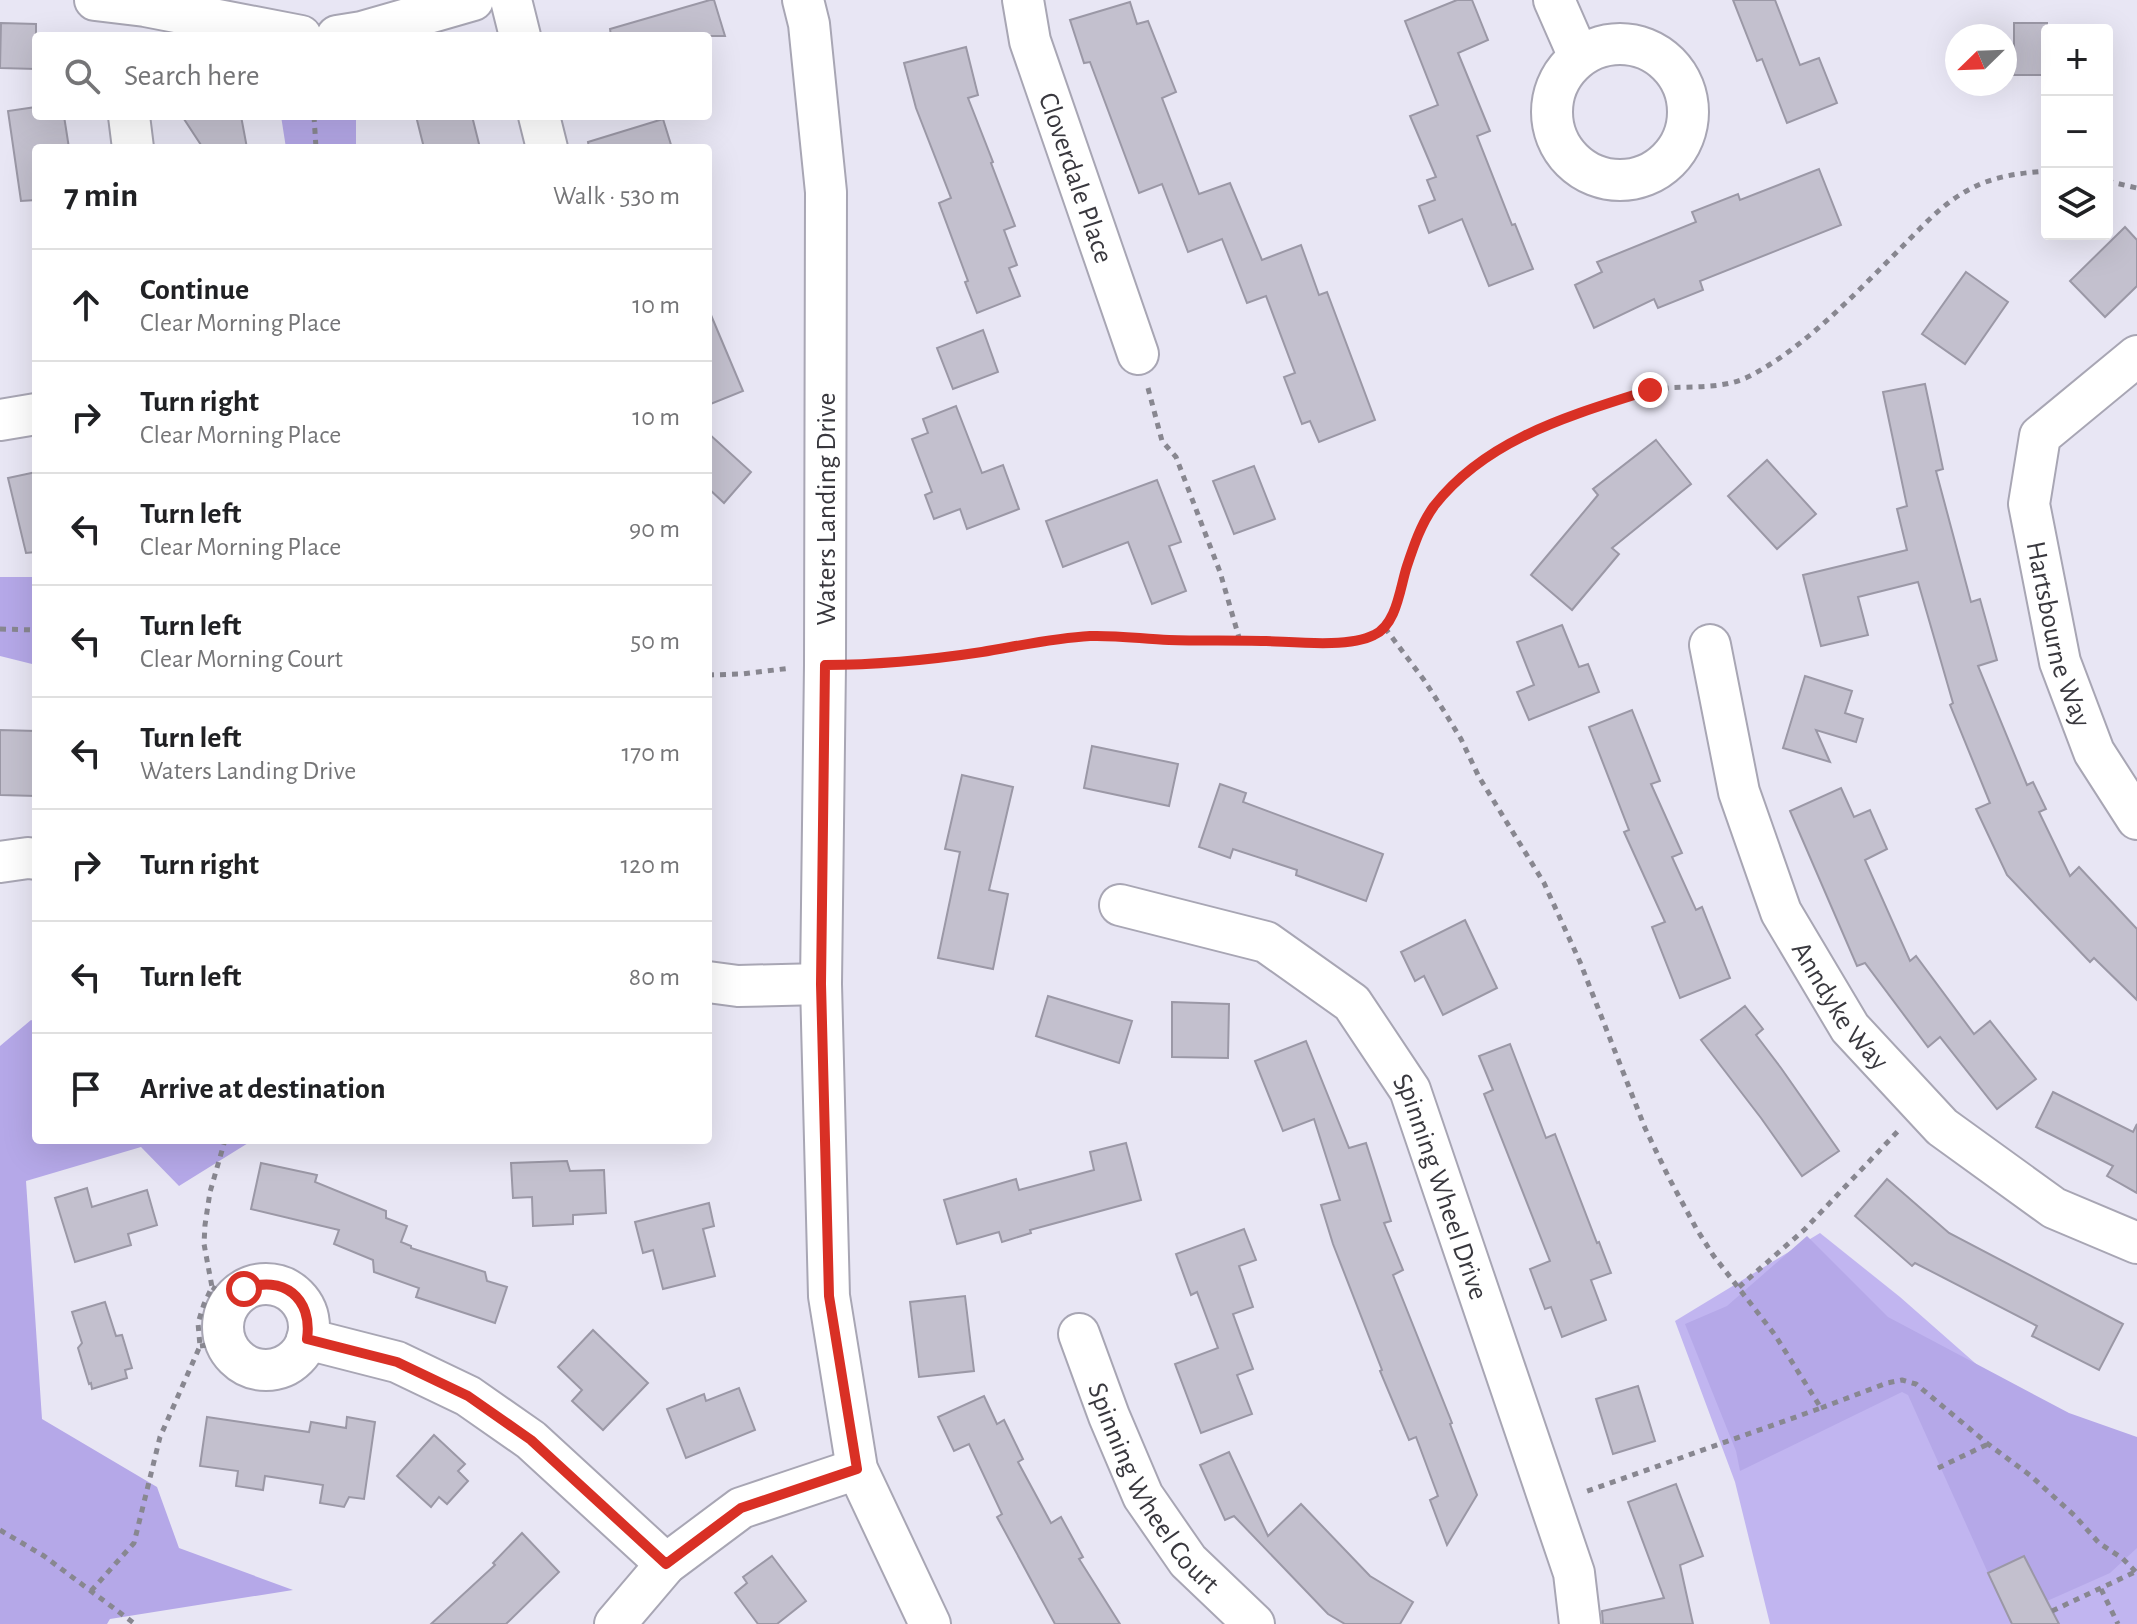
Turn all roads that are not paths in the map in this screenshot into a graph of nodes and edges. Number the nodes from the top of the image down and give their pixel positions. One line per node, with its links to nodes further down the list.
1 (95, 0): 7 (street)
2 (473, 0): 9 (street)
3 (511, 0): 10 (street)
4 (803, 0): 26 (street, Waters Landing Drive)
5 (1023, 0): 16 (street, Cloverdale Place)
6 (1554, 0): 11 (street)
7 (144, 14): 8 (street)
8 (272, 32)
9 (362, 32)
10 (519, 32)
11 (1579, 57)
12 (130, 120): 14 (street)
13 (540, 120): 15 (street)
14 (132, 144)
15 (546, 144)
16 (1138, 354)
17 (2137, 356): 21 (street, Hartsbourne Way)
18 (32, 415): 19 (street)
19 (0, 420)
20 (1710, 645): 27 (street, Anndyke Way)
21 (2137, 819)
22 (32, 858): 23 (street)
23 (0, 862)
24 (1120, 905): 35 (street, Spinning Wheel Drive)
25 (712, 983): 26 (street)
26 (821, 984): 30 (street, Waters Landing Drive)
27 (2137, 1243)
28 (1079, 1334): 34 (street, Spinning Wheel Court)
29 (307, 1339): 29 (street); 31 (street)
30 (857, 1469): 31 (street); 33 (street, Waters Landing Drive)
31 (666, 1564): 32 (street)
32 (615, 1624)
33 (930, 1624)
34 (1254, 1624)
35 (1580, 1624)

